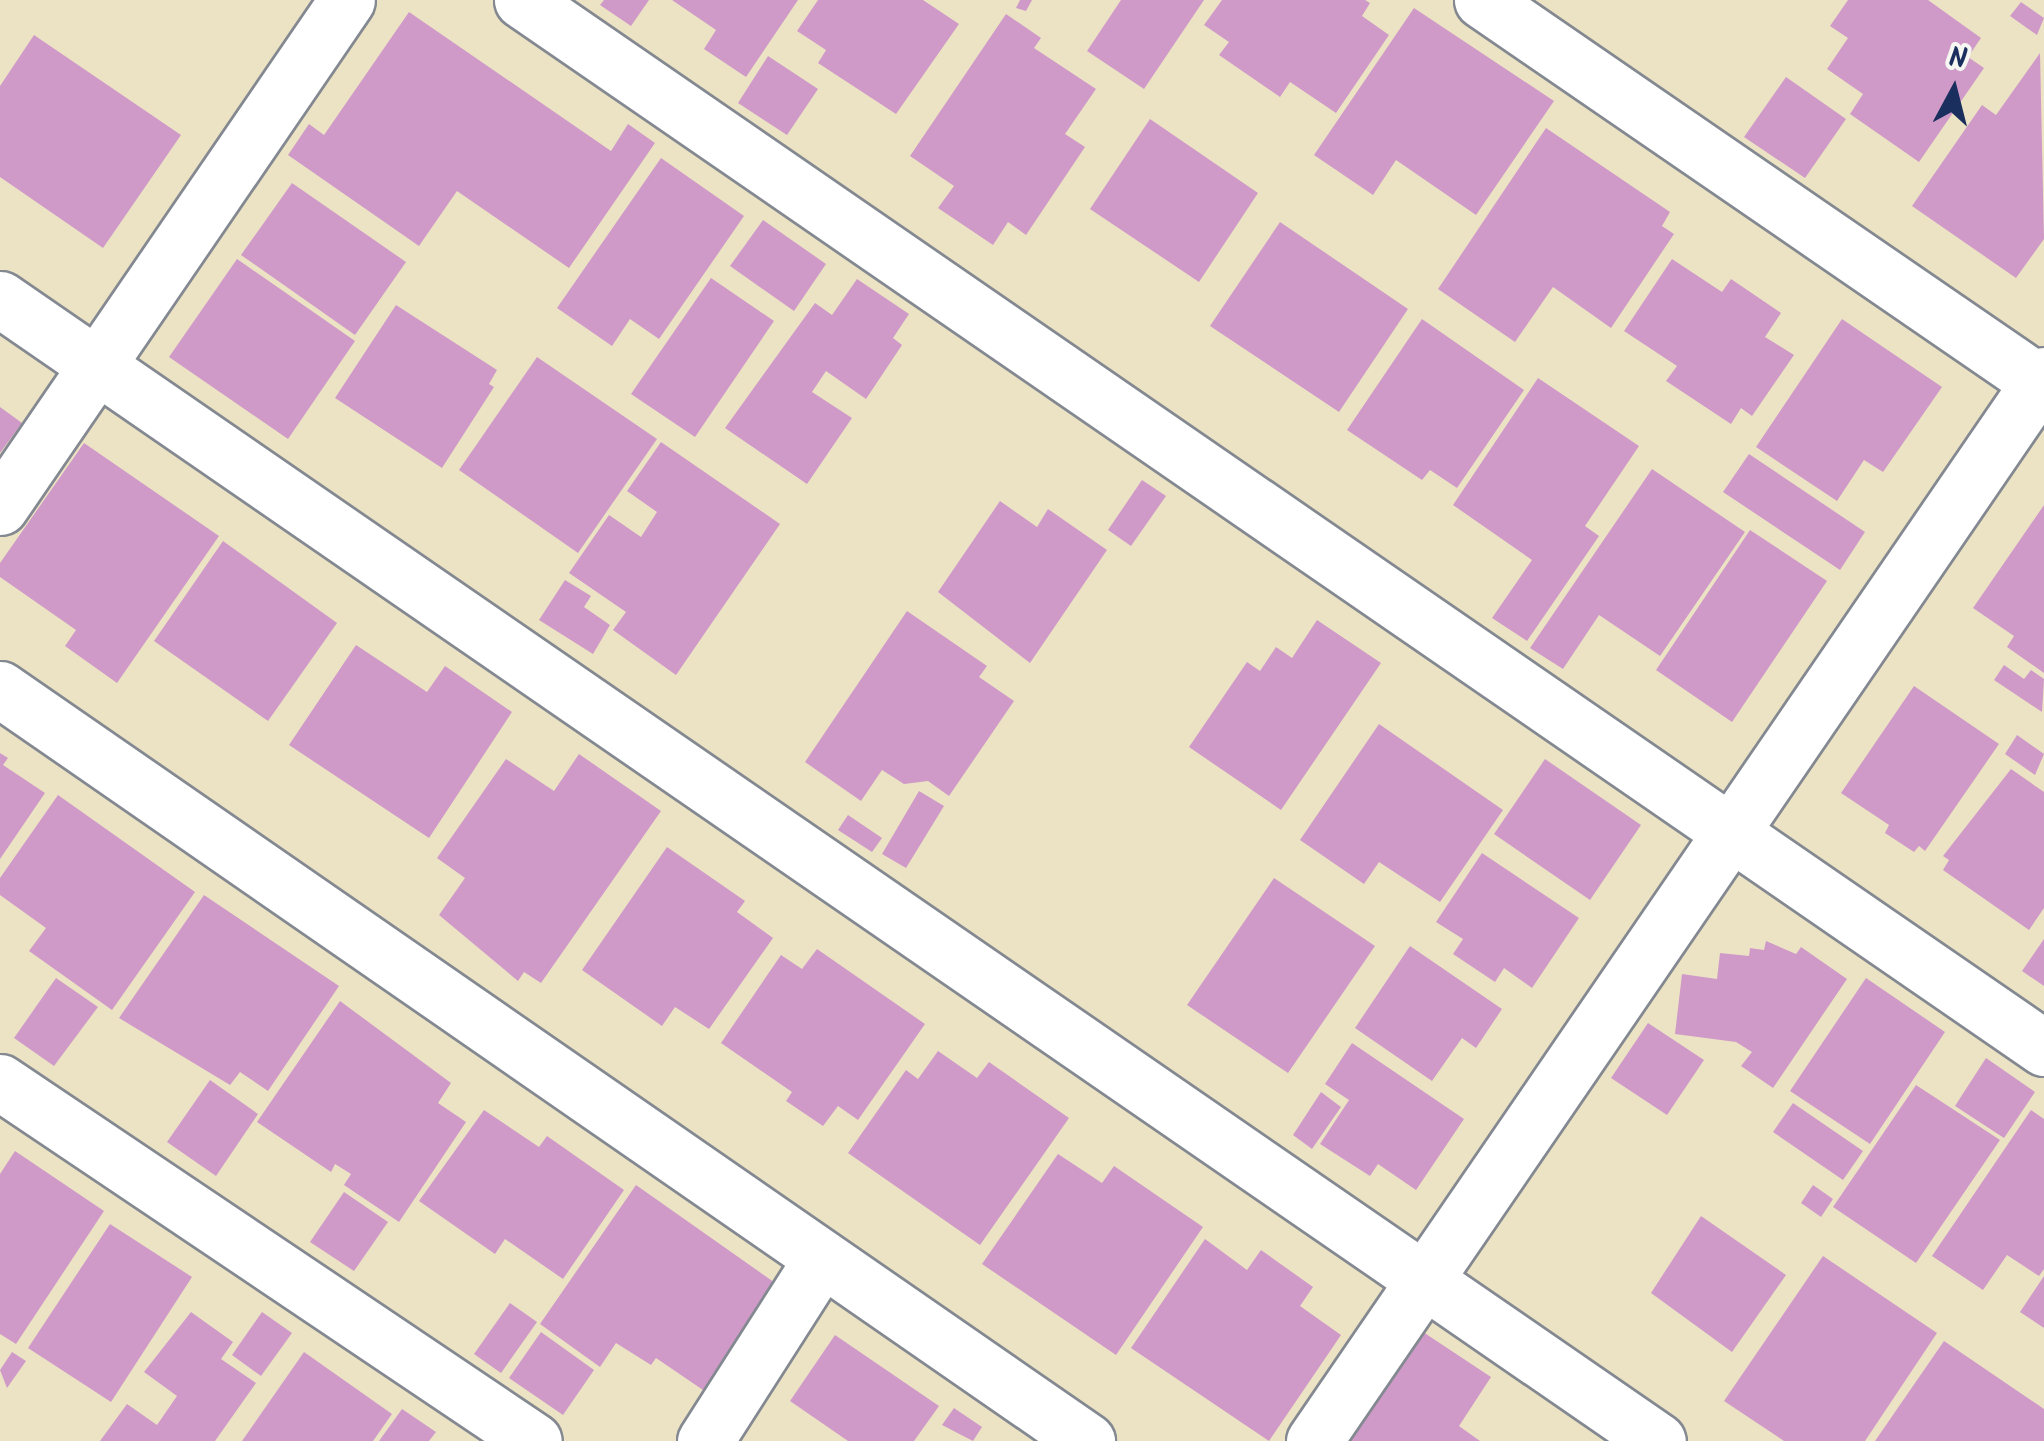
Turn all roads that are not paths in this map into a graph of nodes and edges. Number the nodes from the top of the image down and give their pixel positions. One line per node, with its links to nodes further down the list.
1 (346, 0): 5 (street)
2 (522, 0): 9 (street)
3 (1482, 0): 6 (street)
4 (0, 299): 5 (street)
5 (96, 365): 7 (street); 13 (street)
6 (2042, 381): 9 (street)
7 (0, 507)
8 (0, 688): 12 (street)
9 (1731, 832): 10 (street); 13 (street)
10 (2044, 1048)
11 (0, 1082): 14 (street)
12 (822, 1258): 15 (street); 16 (street)
13 (1424, 1280): 17 (street); 18 (street)
14 (534, 1441)
15 (706, 1441)
16 (1087, 1441)
17 (1314, 1441)
18 (1658, 1441)

